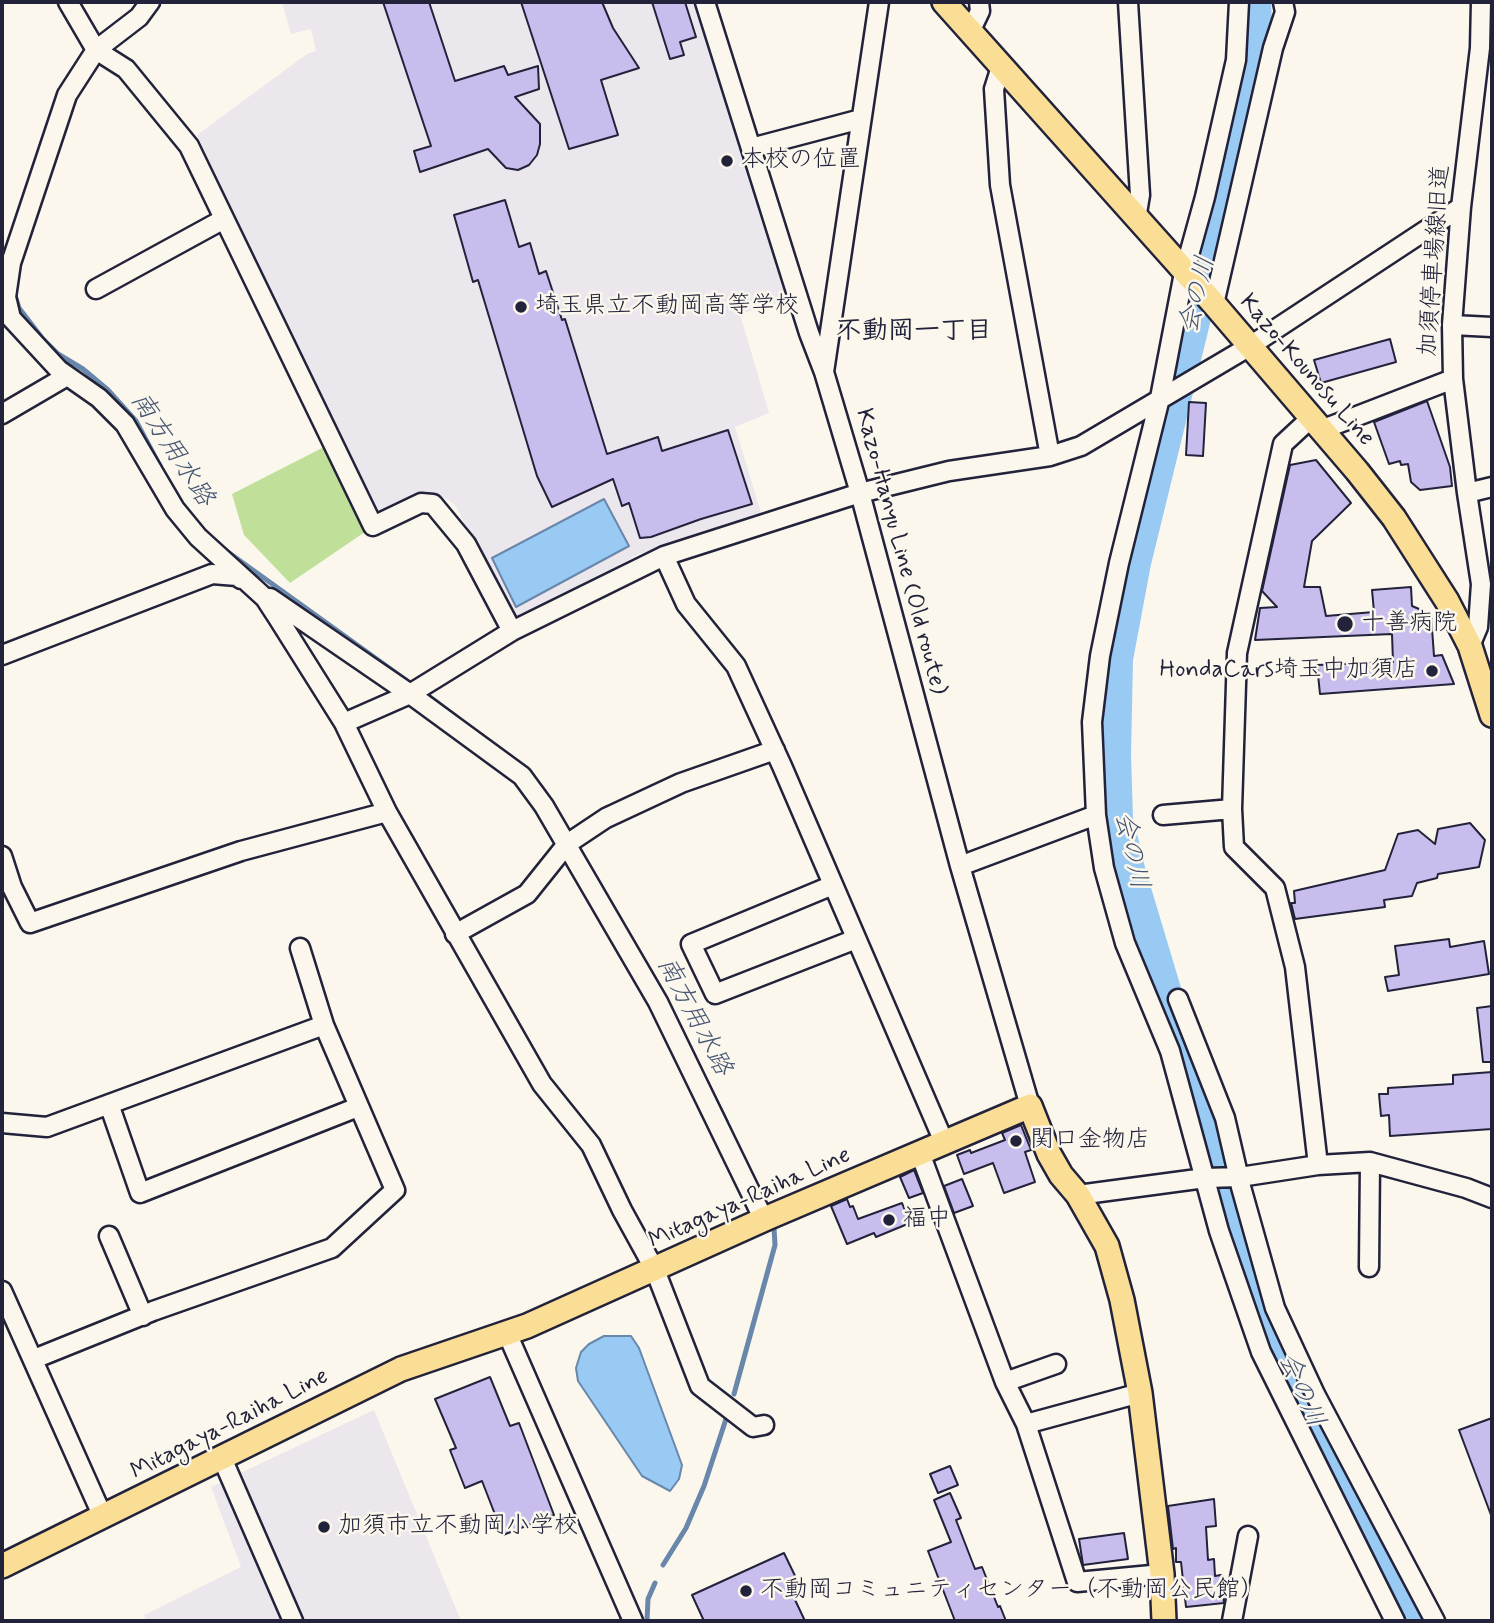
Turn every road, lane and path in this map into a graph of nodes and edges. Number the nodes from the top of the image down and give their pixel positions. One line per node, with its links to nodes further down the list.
1 (68, 2): 12 (street)
2 (150, 2): 12 (street)
3 (705, 2): 15 (street)
4 (879, 2): 14 (street, Kazo-Hanyu Line (Old route))
5 (944, 2): 11 (main road, Kazo-Kounosu Line)
6 (979, 2): 11 (street)
7 (1128, 2): 18 (street)
8 (1239, 2): 19 (street)
9 (1283, 2): 21 (street)
10 (1481, 2): 16 (street, 加須停車場線旧道)
11 (970, 32): 13 (main road, Kazo-Kounosu Line)
12 (101, 54): 17 (street); 26 (street)
13 (1001, 67): 18 (main road, Kazo-Kounosu Line); 31 (street)
14 (862, 119): 15 (street); 25 (street, Kazo-Hanyu Line (Old route))
15 (751, 148): 25 (street)
16 (1461, 207): 22 (street, 加須停車場線旧道); 24 (street)
17 (224, 219): 20 (street); 38 (street)
18 (1136, 219): 19 (main road, Kazo-Kounosu Line)
19 (1188, 277): 21 (main road, Kazo-Kounosu Line); 28 (street)
20 (96, 289)
21 (1211, 301): 24 (main road, Kazo-Kounosu Line)
22 (1452, 326): 23 (street); 27 (street, 加須停車場線旧道)
23 (1492, 327)
24 (1250, 346): 28 (street); 30 (main road, Kazo-Kounosu Line)
25 (824, 372): 33 (street, Kazo-Hanyu Line (Old route))
26 (67, 376): 29 (street); 37 (street)
27 (1453, 379): 30 (street); 34 (street, 加須停車場線旧道)
28 (1160, 398): 31 (street); 48 (street)
29 (2, 414)
30 (1316, 424): 39 (main road, Kazo-Kounosu Line); 45 (street)
31 (1049, 456): 33 (street)
32 (1492, 487): 34 (street)
33 (860, 493): 35 (street); 51 (street, Kazo-Hanyu Line (Old route))
34 (1467, 493): 36 (street, 加須停車場線旧道)
35 (664, 556): 38 (street); 44 (street)
36 (1486, 582): 39 (street, 加須停車場線旧道)
37 (253, 586): 40 (street); 41 (street); 43 (street)
38 (512, 631): 41 (street)
39 (1471, 646): 42 (main road, Kazo-Kounosu Line)
40 (2, 655)
41 (416, 691): 43 (street); 49 (street)
42 (1492, 715)
43 (344, 723): 46 (street)
44 (775, 750): 49 (street); 52 (street)
45 (1232, 809): 47 (street); 65 (street)
46 (387, 812): 50 (street); 53 (street)
47 (1163, 815)
48 (1096, 816): 51 (street); 67 (street)
49 (571, 841): 53 (street); 70 (street)
50 (2, 856)
51 (960, 866): 59 (street, Kazo-Hanyu Line (Old route))
52 (833, 885): 54 (street); 54 (street)
53 (455, 934): 73 (street)
54 (856, 939): 62 (street)
55 (300, 948): 57 (street)
56 (1178, 999): 66 (street)
57 (324, 1025): 58 (street); 60 (street)
58 (109, 1104): 60 (street); 61 (street)
59 (1030, 1106): 62 (main road, Mitagaya-Raiha Line); 68 (main road)
60 (358, 1107): 75 (street)
61 (2, 1123)
62 (944, 1142): 63 (main road, Mitagaya-Raiha Line)
63 (920, 1153): 70 (main road, Mitagaya-Raiha Line); 79 (street)
64 (1370, 1162): 65 (street); 69 (street); 72 (street)
65 (1318, 1165): 66 (street)
66 (1236, 1176): 67 (street); 93 (street)
67 (1209, 1178): 68 (street); 92 (street)
68 (1078, 1195): 80 (main road)
69 (1492, 1198)
70 (769, 1218): 73 (main road, Mitagaya-Raiha Line)
71 (109, 1236): 75 (street)
72 (1368, 1267)
73 (655, 1270): 76 (main road, Mitagaya-Raiha Line); 82 (street)
74 (2, 1291): 77 (street)
75 (143, 1316): 77 (street)
76 (507, 1333): 83 (main road, Mitagaya-Raiha Line); 89 (street)
77 (34, 1359): 84 (street)
78 (1056, 1364): 79 (street)
79 (1005, 1382): 81 (street)
80 (1140, 1393): 81 (street); 87 (main road)
81 (1026, 1424): 87 (street)
82 (764, 1426)
83 (222, 1458): 84 (main road, Mitagaya-Raiha Line); 88 (street)
84 (103, 1517): 86 (main road, Mitagaya-Raiha Line)
85 (1248, 1536): 91 (street)
86 (2, 1566)
87 (1162, 1574): 90 (main road)
88 (293, 1621)
89 (633, 1621)
90 (1164, 1621)
91 (1232, 1621)
92 (1395, 1621)
93 (1435, 1621)

